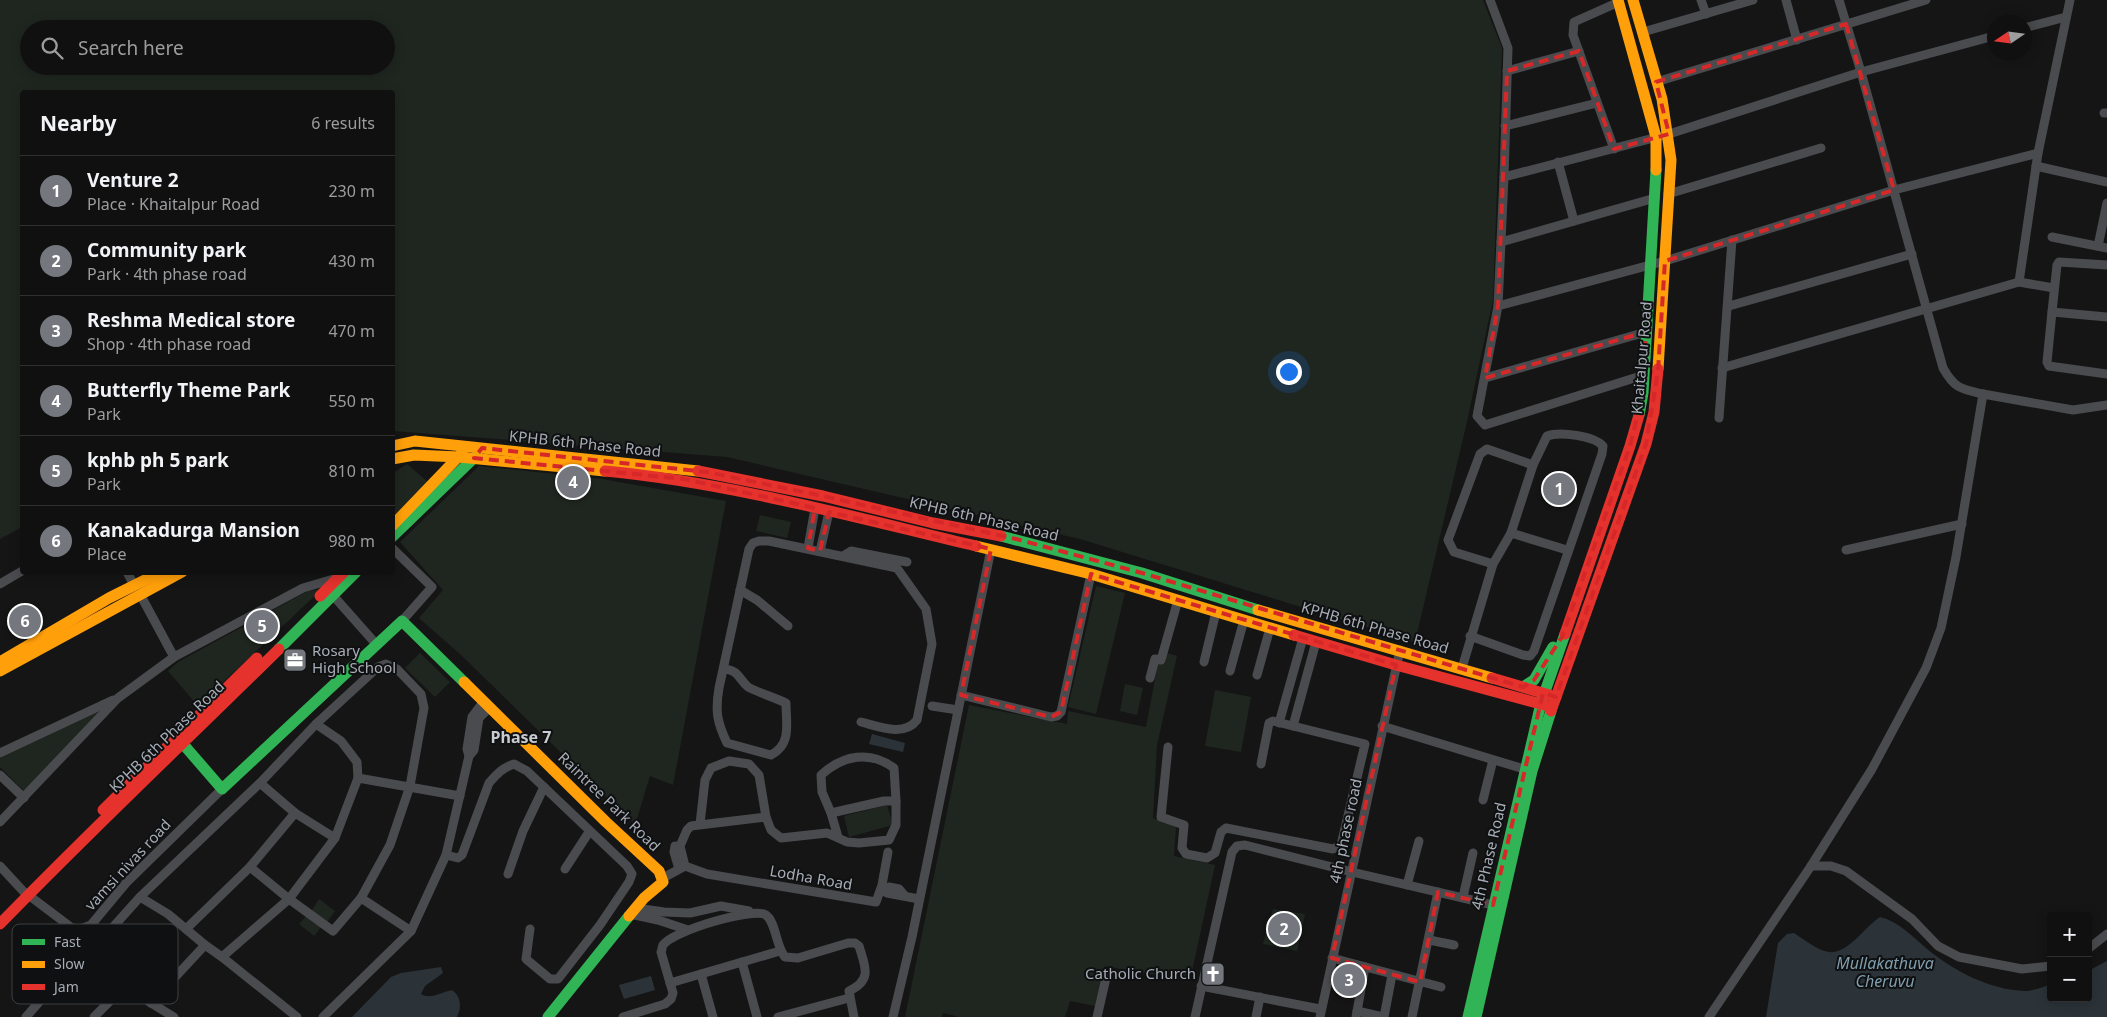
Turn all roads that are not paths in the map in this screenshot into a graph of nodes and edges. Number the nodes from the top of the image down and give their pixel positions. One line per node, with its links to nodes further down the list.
1 (1490, 0): 19 (street)
2 (1633, 0): 15 (street, Khaitalpur Road)
3 (1701, 0): 11 (street)
4 (1753, 0): 11 (street)
5 (1786, 0): 17 (street)
6 (1839, 0): 13 (street)
7 (1926, 0): 10 (street)
8 (2070, 0): 12 (street)
9 (1618, 1): 18 (street); 25 (street, Khaitalpur Road)
10 (1899, 4): 13 (street)
11 (1706, 14): 15 (street)
12 (2066, 17): 14 (street); 28 (street)
13 (1846, 24): 17 (street); 20 (street)
14 (2032, 26)
15 (1643, 32): 21 (street, Khaitalpur Road)
16 (1987, 38): 20 (street)
17 (1797, 40): 21 (street)
18 (1579, 50): 19 (street); 22 (street)
19 (1507, 71): 23 (street)
20 (1861, 72): 24 (street); 33 (street)
21 (1656, 82): 24 (street, Khaitalpur Road)
22 (1597, 103): 23 (street); 27 (street)
23 (1505, 126): 31 (street)
24 (1669, 134): 25 (street); 34 (street, Khaitalpur Road)
25 (1656, 137): 27 (street); 35 (street, Khaitalpur Road)
26 (1821, 148): 34 (street)
27 (1614, 149): 29 (street)
28 (2038, 153): 30 (street); 33 (street)
29 (1558, 162): 31 (street); 37 (street)
30 (2036, 166): 32 (street); 46 (street)
31 (1504, 177): 40 (street)
32 (2107, 182)
33 (1894, 190): 39 (street); 42 (street)
34 (1668, 194): 43 (street, Khaitalpur Road)
35 (1654, 198): 37 (street); 44 (street, Khaitalpur Road)
36 (2107, 203): 41 (street)
37 (1574, 221): 40 (street)
38 (2052, 237): 41 (street)
39 (1732, 240): 43 (street); 49 (street)
40 (1501, 242): 48 (street)
41 (2103, 247)
42 (1912, 254): 49 (street); 50 (street)
43 (1665, 261): 44 (street); 122 (street, Khaitalpur Road)
44 (1650, 265): 48 (street); 53 (street, Khaitalpur Road)
45 (2107, 265): 47 (street)
46 (2019, 282): 47 (street); 50 (street)
47 (2054, 288): 51 (street)
48 (1498, 306): 57 (street)
49 (1729, 306): 54 (street)
50 (1927, 308): 54 (street); 58 (street)
51 (2052, 312): 52 (street); 55 (street)
52 (2107, 317)
53 (1646, 332): 56 (street, Khaitalpur Road); 57 (street)
54 (1722, 368): 60 (street)
55 (2107, 374)
56 (1644, 375): 57 (street); 103 (street, Khaitalpur Road)
57 (1484, 378)
58 (1983, 394): 59 (street); 72 (street)
59 (2107, 405)
60 (1719, 418)
61 (395, 445): 62 (street, KPHB 6th Phase Road)
62 (467, 446): 63 (street, KPHB 6th Phase Road); 64 (street)
63 (482, 448): 66 (street); 68 (street, KPHB 6th Phase Road)
64 (459, 457): 65 (street, KPHB 6th Phase Road); 66 (street, KPHB 6th Phase Road); 71 (street)
65 (395, 458)
66 (474, 458): 68 (street, KPHB 6th Phase Road); 74 (street)
67 (1533, 465): 73 (street); 77 (street); 83 (street)
68 (737, 484): 69 (street, KPHB 6th Phase Road); 107 (street, KPHB 6th Phase Road)
69 (815, 508): 70 (street, KPHB 6th Phase Road); 75 (street)
70 (829, 512): 76 (street, KPHB 6th Phase Road); 80 (street)
71 (395, 523)
72 (1962, 524): 78 (street); 161 (street)
73 (1511, 533): 77 (street); 83 (street)
74 (395, 534)
75 (808, 547): 80 (street); 93 (street)
76 (991, 549): 85 (street, KPHB 6th Phase Road); 119 (street)
77 (1567, 550): 102 (street)
78 (1846, 550)
79 (395, 551): 99 (street)
80 (820, 551): 81 (street)
81 (843, 556): 82 (street); 126 (street)
82 (907, 562)
83 (1493, 564): 102 (street)
84 (20, 572): 91 (street)
85 (1091, 574): 96 (street, KPHB 6th Phase Road); 119 (street)
86 (129, 575): 92 (street)
87 (155, 575): 92 (street)
88 (177, 575): 95 (street)
89 (342, 575): 94 (street, KPHB 6th Phase Road); 108 (street)
90 (352, 575): 94 (street, KPHB 6th Phase Road)
91 (0, 584)
92 (134, 585): 109 (street)
93 (740, 590): 100 (street); 113 (street)
94 (330, 592): 106 (street); 131 (street, KPHB 6th Phase Road)
95 (141, 596): 108 (street); 115 (street)
96 (1178, 600): 97 (street, KPHB 6th Phase Road); 117 (street)
97 (1216, 612): 98 (street, KPHB 6th Phase Road); 110 (street)
98 (1244, 620): 101 (street, KPHB 6th Phase Road); 114 (street)
99 (402, 621): 106 (street); 123 (street, Raintree Park Road)
100 (788, 626)
101 (1270, 628): 104 (street, KPHB 6th Phase Road); 116 (street)
102 (1470, 636): 112 (street)
103 (1562, 637): 118 (street); 121 (street, Khaitalpur Road)
104 (1303, 638): 105 (street, KPHB 6th Phase Road); 127 (street)
105 (1316, 642): 111 (street, KPHB 6th Phase Road); 129 (street)
106 (376, 644): 142 (street)
107 (1400, 650): 111 (street, 4th phase road); 112 (street, KPHB 6th Phase Road)
108 (174, 657): 120 (street)
109 (0, 662)
110 (1204, 662)
111 (1396, 665): 121 (street, KPHB 6th Phase Road); 130 (street, 4th phase road)
112 (1462, 668): 118 (street, KPHB 6th Phase Road)
113 (723, 670): 113 (street)
114 (1230, 671)
115 (0, 672)
116 (1257, 675)
117 (1150, 678)
118 (1523, 686): 121 (street, KPHB 6th Phase Road)
119 (961, 695): 125 (street)
120 (118, 698): 133 (street); 144 (street)
121 (1542, 698): 122 (street, KPHB 6th Phase Road); 136 (street, 4th Phase Road)
122 (1554, 702): 235 (street, 4th Phase Road)
123 (487, 704): 143 (street); 167 (street, Raintree Park Road)
124 (932, 706): 125 (street)
125 (958, 710): 175 (street)
126 (861, 722)
127 (1279, 723): 129 (street); 135 (street)
128 (316, 724): 138 (street); 139 (street); 140 (street)
129 (1293, 726): 132 (street)
130 (1382, 726): 134 (street); 165 (street, 4th phase road)
131 (180, 741): 142 (street); 171 (street, KPHB 6th Phase Road)
132 (1168, 747)
133 (0, 753)
134 (1492, 760): 136 (street); 145 (street)
135 (1261, 764)
136 (1524, 770): 177 (street, 4th Phase Road)
137 (0, 775): 144 (street)
138 (358, 778): 140 (street); 154 (street)
139 (260, 783): 147 (street); 172 (street)
140 (410, 786): 143 (street); 174 (street)
141 (544, 787): 152 (street); 159 (street); 166 (street)
142 (222, 789): 184 (street, vamsi nivas road)
143 (460, 796): 159 (street)
144 (24, 798): 150 (street)
145 (1483, 800)
146 (896, 802): 148 (street); 148 (street); 153 (street)
147 (295, 813): 154 (street); 162 (street)
148 (830, 813): 153 (street)
149 (766, 817): 151 (street); 151 (street); 153 (street)
150 (0, 822)
151 (700, 824): 163 (street)
152 (589, 832): 164 (street); 188 (street)
153 (838, 836)
154 (335, 838): 176 (street)
155 (1419, 841): 168 (street)
156 (675, 846): 163 (street)
157 (888, 852): 169 (street)
158 (1473, 852): 173 (street)
159 (446, 855): 190 (street)
160 (0, 866): 171 (street, vamsi nivas road)
161 (1811, 866): 200 (street); 236 (street)
162 (250, 867): 176 (street); 187 (street)
163 (683, 868): 167 (street); 167 (street); 169 (street, Lodha Road)
164 (566, 869)
165 (1352, 872): 168 (street); 198 (street, 4th phase road); 208 (street)
166 (508, 874)
167 (662, 878): 178 (street)
168 (1407, 885): 170 (street)
169 (883, 889): 175 (street)
170 (1438, 892): 173 (street); 192 (street)
171 (26, 893): 181 (street, KPHB 6th Phase Road); 182 (street, KPHB 6th Phase Road); 183 (street, vamsi nivas road)
172 (140, 897): 185 (street); 187 (street)
173 (1463, 897): 177 (street)
174 (362, 898): 176 (street); 190 (street)
175 (919, 898): 228 (street)
176 (289, 899): 197 (street)
177 (1493, 904): 234 (street, 4th Phase Road)
178 (633, 911): 180 (street); 186 (street); 222 (street)
179 (754, 912): 180 (street); 189 (street); 196 (street)
180 (690, 913): 186 (street)
181 (0, 914)
182 (0, 924)
183 (67, 924)
184 (91, 924)
185 (116, 924)
186 (672, 924): 189 (street)
187 (186, 929): 194 (street)
188 (530, 929)
189 (688, 930): 207 (street)
190 (411, 931): 221 (street)
191 (2107, 934): 195 (street)
192 (1429, 940): 193 (street); 206 (street)
193 (1454, 945)
194 (205, 946): 197 (street); 202 (street)
195 (2092, 946)
196 (780, 951): 199 (street); 210 (street)
197 (222, 957): 220 (street)
198 (1332, 958): 201 (street); 215 (street, 4th phase road)
199 (742, 962): 203 (street); 225 (street)
200 (2047, 966)
201 (1365, 967): 204 (street); 216 (street)
202 (178, 974)
203 (701, 974): 207 (street); 224 (street)
204 (1392, 975): 206 (street); 232 (street)
205 (1106, 978): 229 (street)
206 (1420, 982): 209 (street); 233 (street)
207 (670, 983): 223 (street)
208 (1201, 986): 211 (street); 230 (street)
209 (1441, 987)
210 (850, 998): 226 (street); 227 (street)
211 (1260, 998): 215 (street); 231 (street)
212 (38, 1004): 217 (street)
213 (107, 1004): 218 (street)
214 (153, 1004): 219 (street)
215 (1320, 1013)
216 (1357, 1014): 232 (street)
217 (28, 1016)
218 (94, 1017)
219 (174, 1017)
220 (297, 1017)
221 (323, 1017)
222 (548, 1017)
223 (623, 1017)
224 (713, 1017)
225 (757, 1017)
226 (778, 1017)
227 (854, 1017)
228 (893, 1017)
229 (1097, 1017)
230 (1195, 1017)
231 (1256, 1017)
232 (1383, 1017)
233 (1412, 1017)
234 (1468, 1017)
235 (1476, 1017)
236 (1710, 1017)

